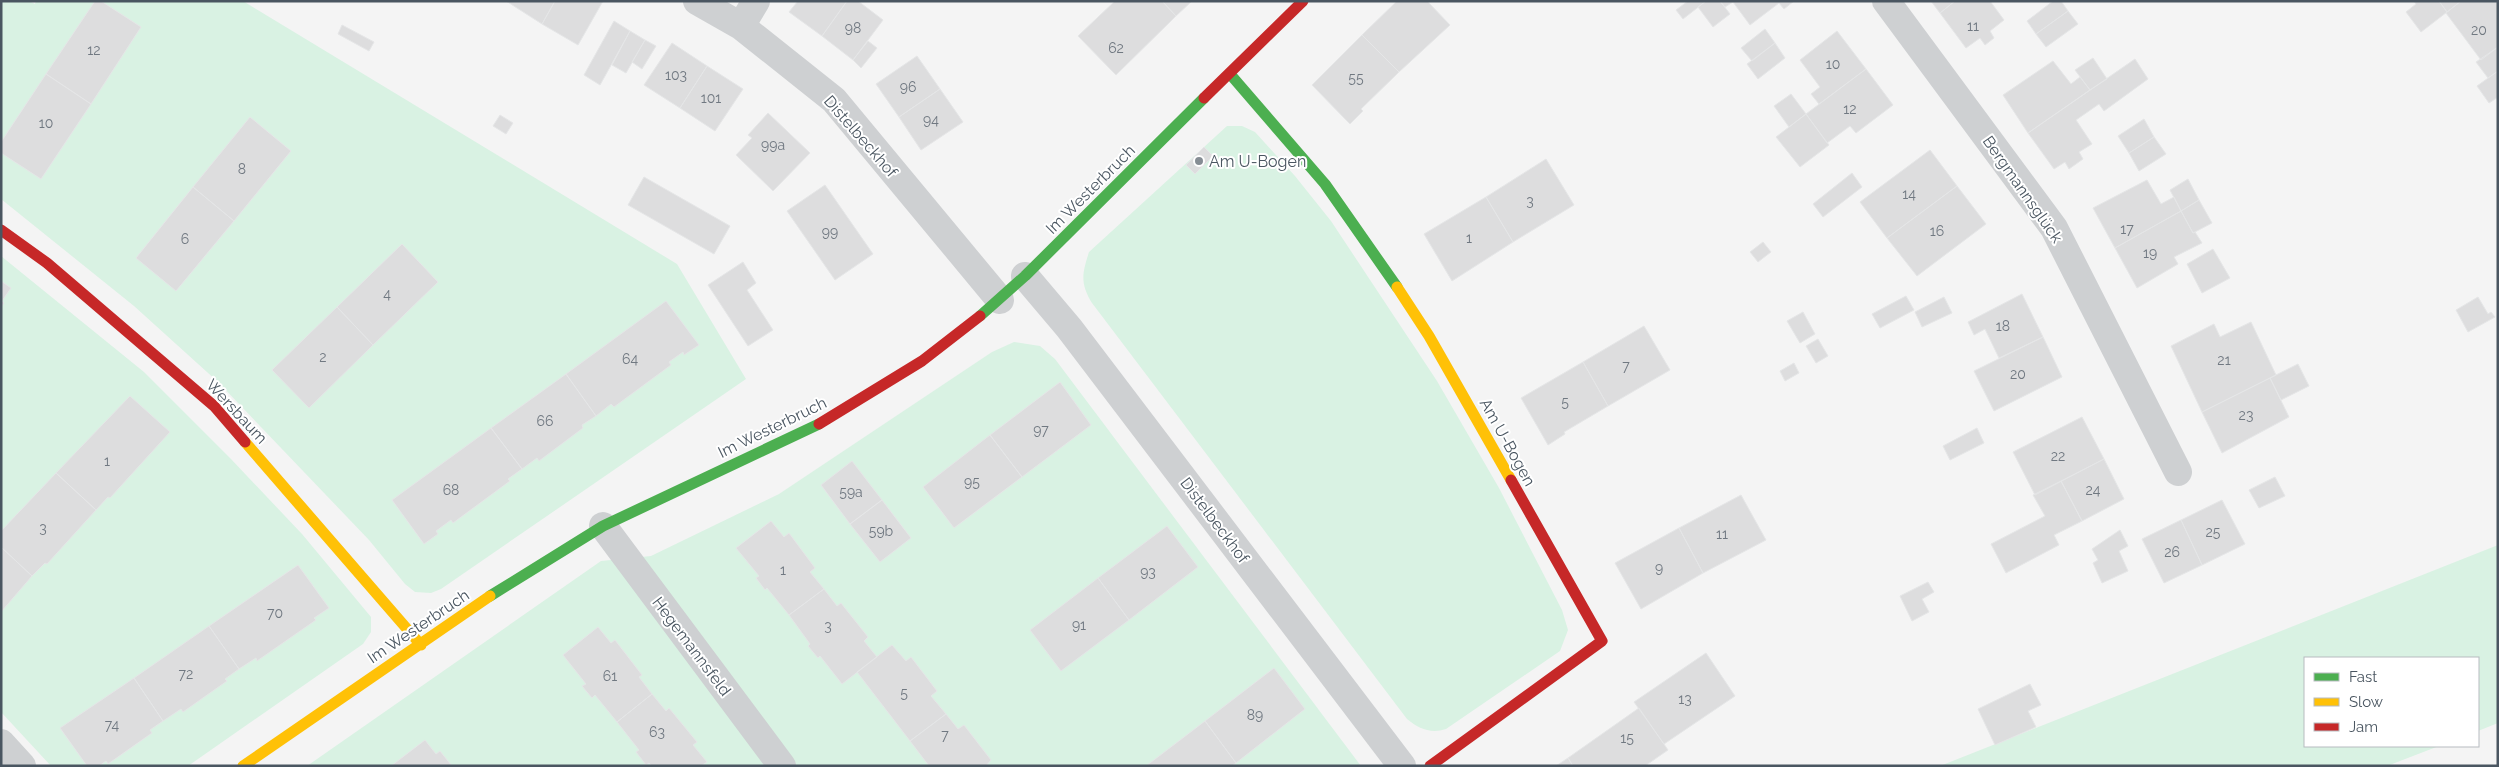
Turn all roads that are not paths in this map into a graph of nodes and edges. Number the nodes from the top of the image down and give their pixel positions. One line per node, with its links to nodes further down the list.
1 (697, 1): 5 (street, Distelbeckhof)
2 (756, 1): 5 (street)
3 (1303, 1): 6 (street, Im Westerbruch)
4 (1886, 1): 10 (street, Bergmannsglück)
5 (742, 26): 9 (street, Distelbeckhof)
6 (1230, 74): 8 (street, Im Westerbruch); 18 (street, Am U-Bogen)
7 (1, 230): 12 (street, Wersbaum)
8 (1025, 276): 9 (street, Im Westerbruch); 17 (street, Distelbeckhof)
9 (1000, 300): 11 (street, Im Westerbruch)
10 (2178, 472)
11 (603, 526): 12 (street, Im Westerbruch); 16 (street, Hegemannsfeld)
12 (421, 645): 15 (street, Im Westerbruch)
13 (1, 743): 14 (street)
14 (22, 766)
15 (243, 766)
16 (782, 766)
17 (1402, 766)
18 (1430, 766)

